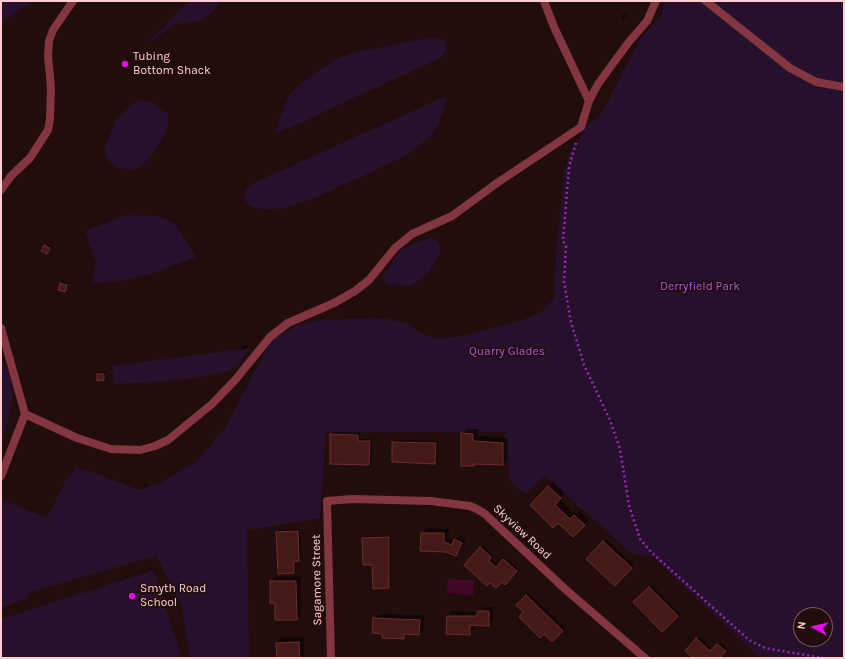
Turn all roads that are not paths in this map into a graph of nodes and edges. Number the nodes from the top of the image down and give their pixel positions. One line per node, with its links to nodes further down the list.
1 (73, 1): 7 (street)
2 (544, 1): 6 (street)
3 (656, 1): 6 (street)
4 (706, 1): 5 (street)
5 (844, 87)
6 (590, 101): 9 (street)
7 (1, 190)
8 (1, 331): 9 (street)
9 (25, 414): 10 (street)
10 (1, 476)
11 (327, 500): 12 (street, Sagamore Street); 13 (street, Skyview Road)
12 (331, 658)
13 (645, 658)

